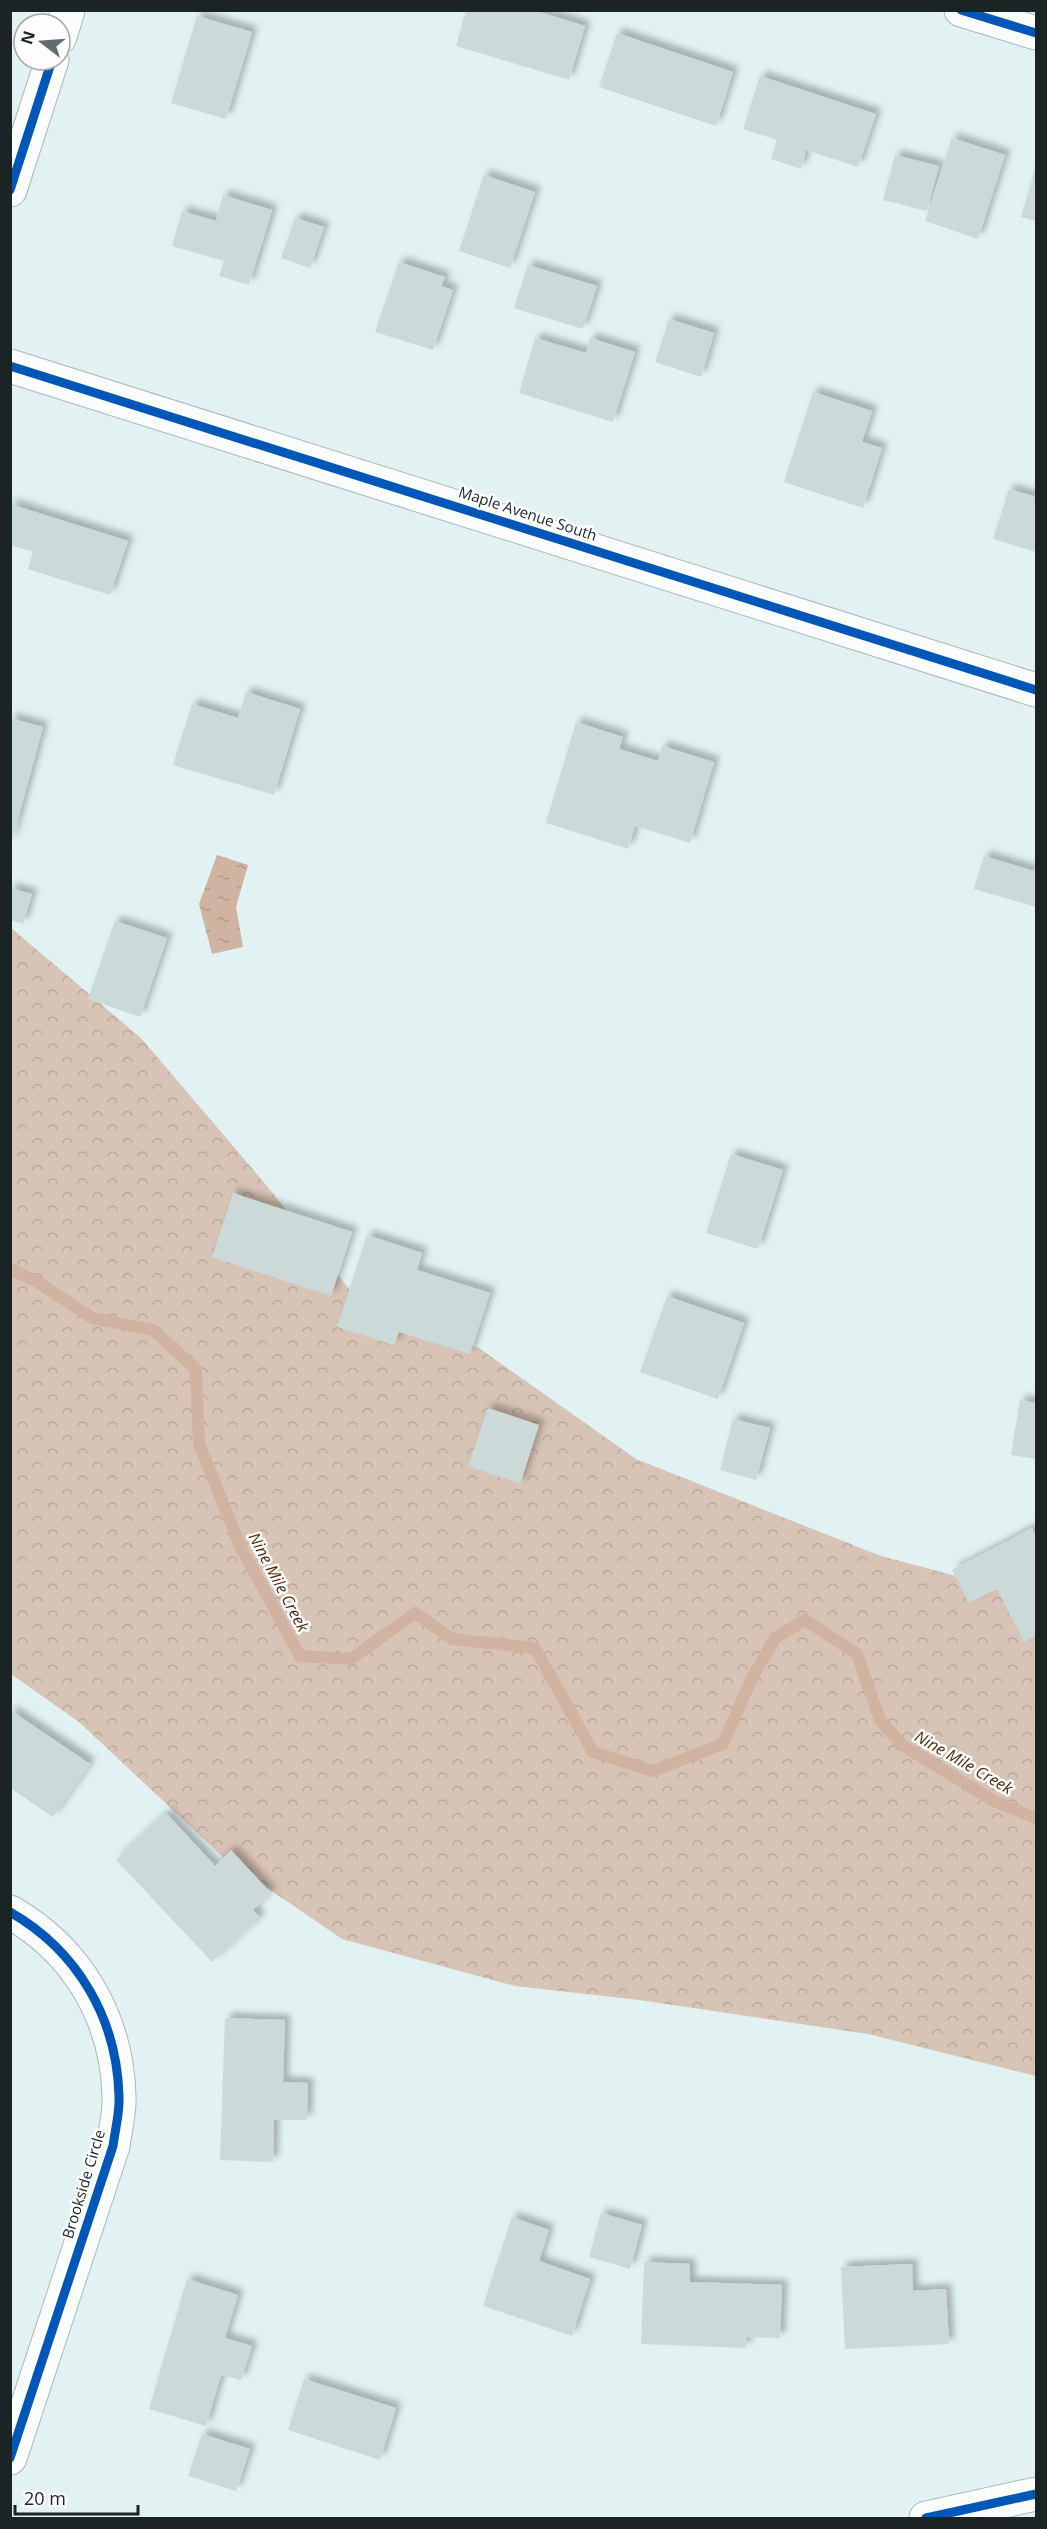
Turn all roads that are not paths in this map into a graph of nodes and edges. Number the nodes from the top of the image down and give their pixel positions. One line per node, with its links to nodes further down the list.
1 (961, 10): 2 (street)
2 (1036, 33)
3 (48, 72): 4 (street)
4 (10, 190)
5 (10, 366): 6 (street, Maple Avenue South)
6 (1036, 690)
7 (10, 1912): 8 (street, Brookside Circle)
8 (10, 2458)
9 (1036, 2494): 10 (street)
10 (926, 2518)

